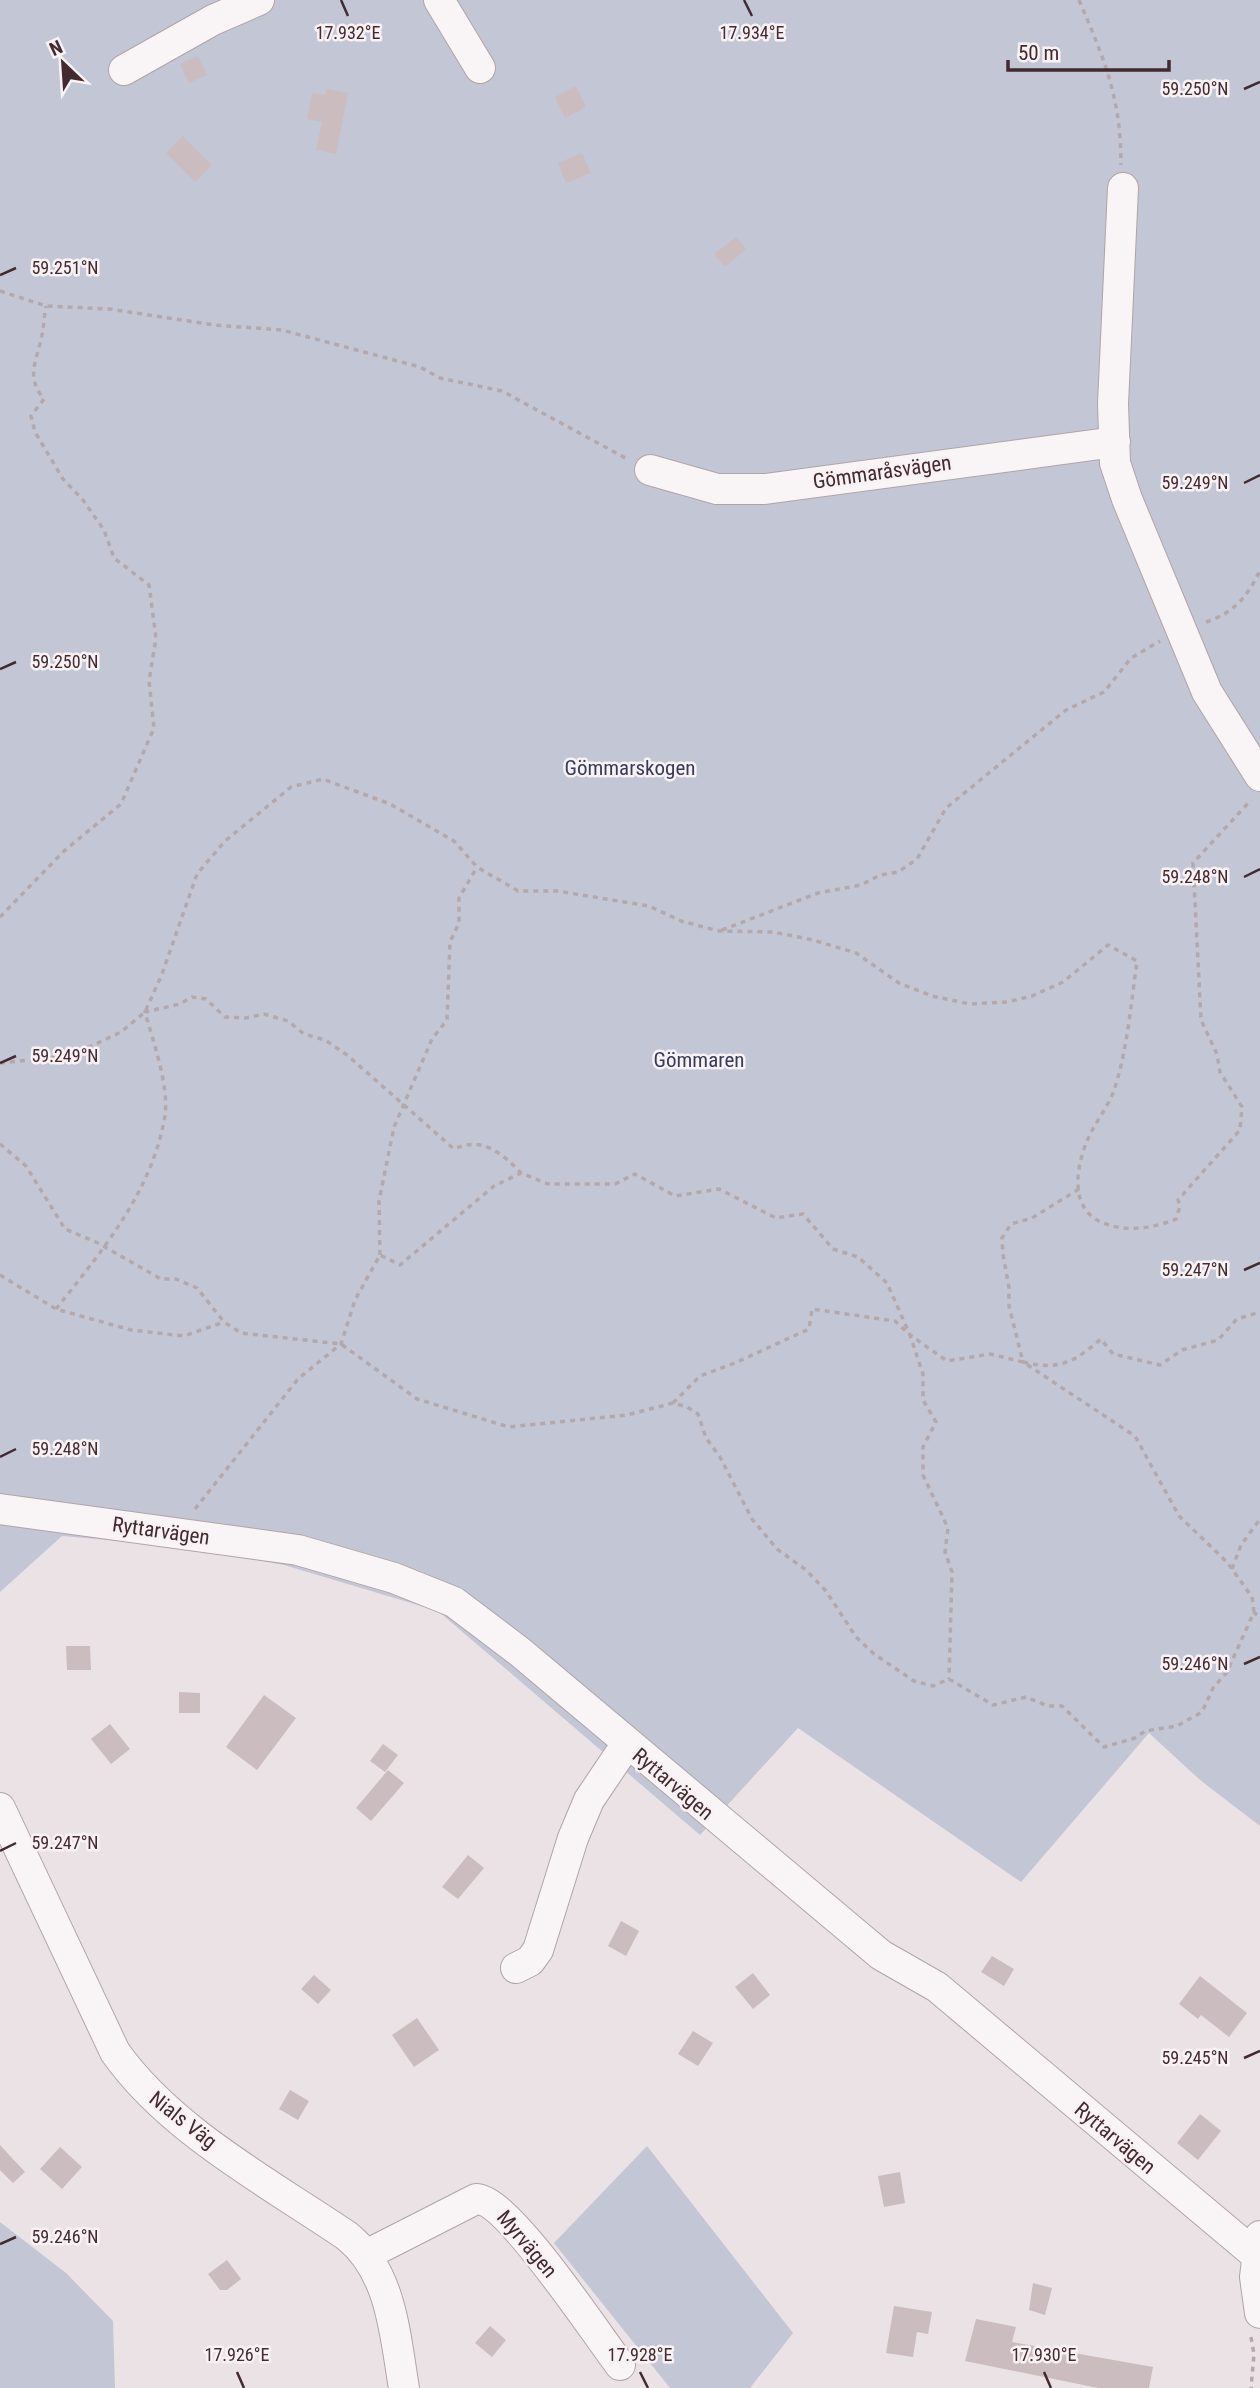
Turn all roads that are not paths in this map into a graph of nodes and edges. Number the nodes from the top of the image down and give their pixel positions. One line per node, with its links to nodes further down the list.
1 (259, 0): 4 (street)
2 (439, 0): 3 (street)
3 (480, 68)
4 (124, 70)
5 (1123, 188): 6 (street)
6 (1115, 442): 7 (street, Gömmaråsvägen); 8 (street)
7 (650, 470)
8 (1256, 788)
9 (0, 1509): 10 (street, Ryttarvägen)
10 (626, 1745): 14 (street); 15 (street, Ryttarvägen)
11 (0, 1808): 13 (street, Nials Väg)
12 (0, 1863): 13 (street)
13 (29, 1872): 16 (street, Nials Väg)
14 (516, 1968)
15 (1258, 2245): 17 (street)
16 (366, 2255): 18 (street, Myrvägen); 19 (street, Nials Väg)
17 (1260, 2312)
18 (620, 2365)
19 (404, 2388)

